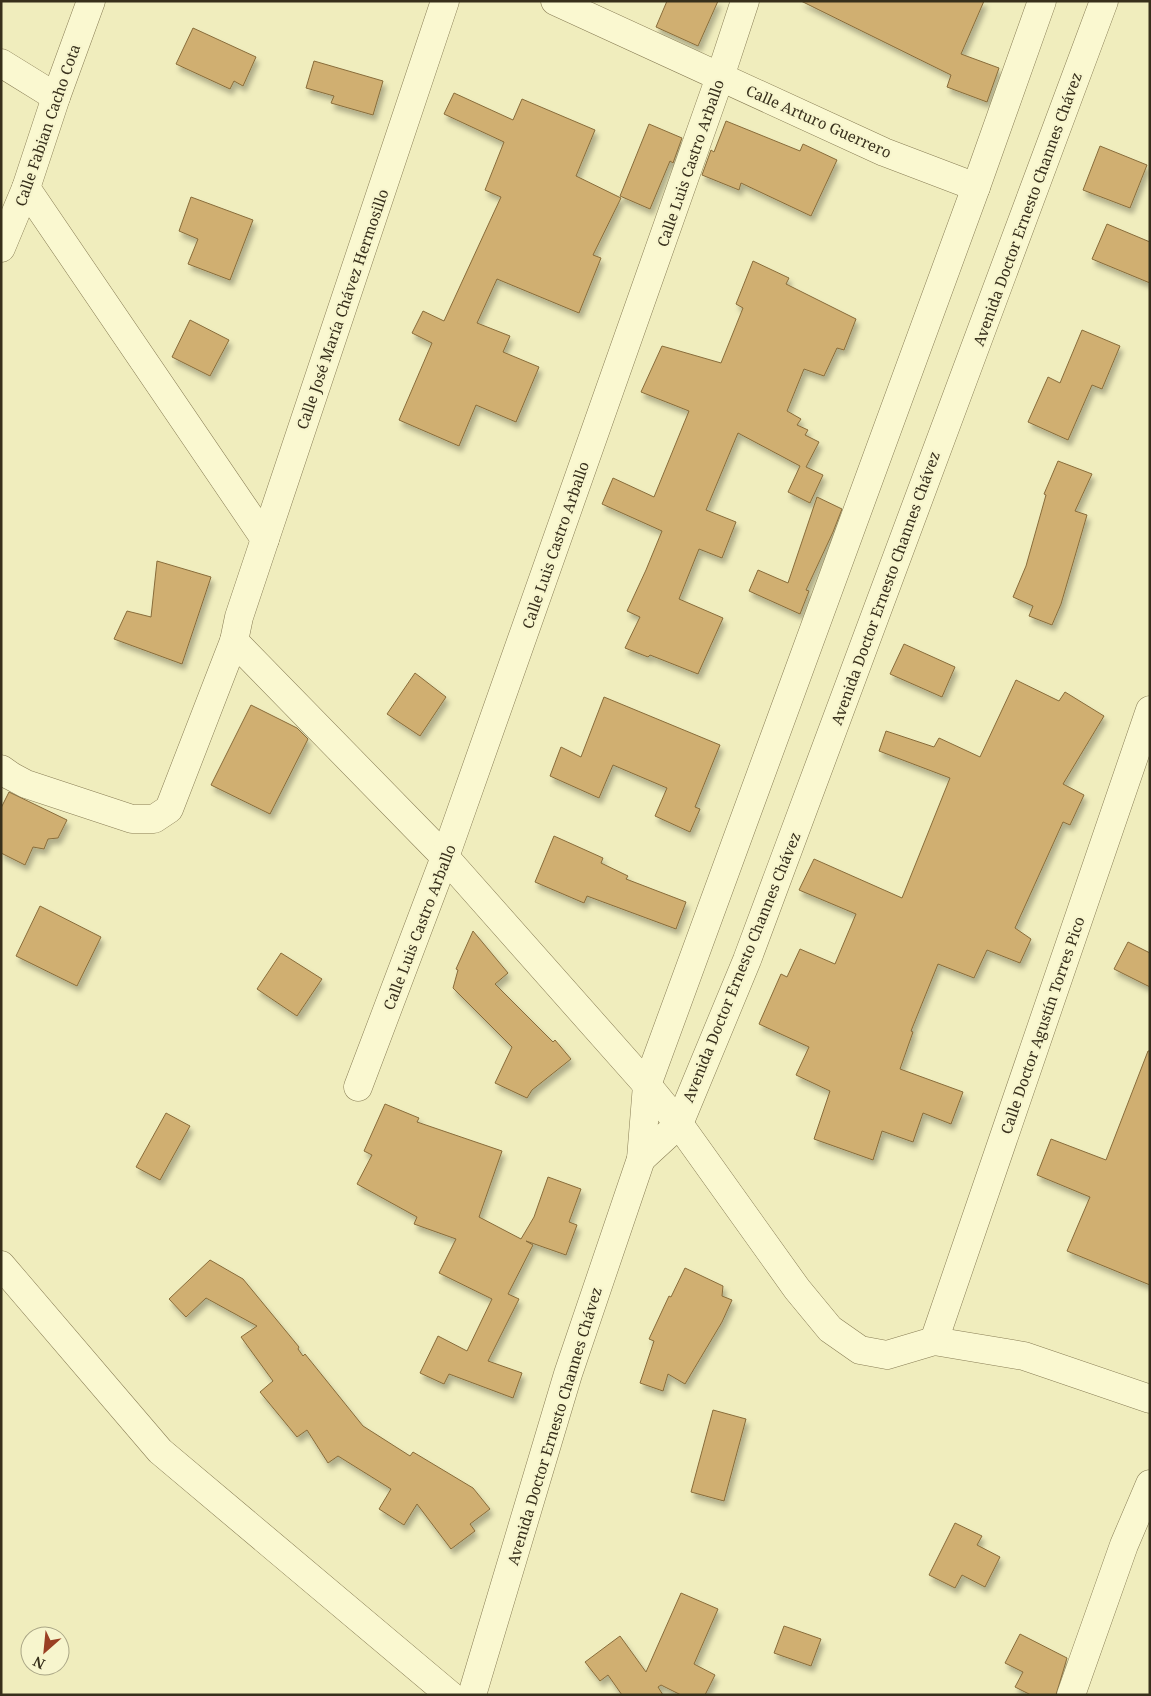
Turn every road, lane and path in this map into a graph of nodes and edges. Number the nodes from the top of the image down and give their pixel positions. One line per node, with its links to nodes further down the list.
1 (91, 1): 9 (street, Calle Fabian Cacho Cota)
2 (446, 1): 13 (street, Calle José María Chávez Hermosillo)
3 (555, 1): 8 (street, Calle Arturo Guerrero)
4 (745, 1): 8 (street, Calle Luis Castro Arballo)
5 (1042, 1): 10 (street, Avenida Doctor Ernesto Channes Chávez)
6 (1104, 1): 20 (street, Avenida Doctor Ernesto Channes Chávez)
7 (1, 63): 9 (street)
8 (720, 77): 10 (street, Calle Arturo Guerrero); 17 (street, Calle Luis Castro Arballo)
9 (56, 97): 11 (street, Calle Fabian Cacho Cota)
10 (976, 187): 18 (street, Avenida Doctor Ernesto Channes Chávez)
11 (26, 188): 12 (street, Calle Fabian Cacho Cota); 13 (street)
12 (1, 248)
13 (265, 539): 14 (street, Calle José María Chávez Hermosillo)
14 (236, 629): 16 (street, Calle José María Chávez Hermosillo); 17 (street)
15 (1150, 710): 23 (street, Calle Doctor Agustín Torres Pico)
16 (1, 769)
17 (445, 857): 18 (street); 19 (street, Calle Luis Castro Arballo)
18 (647, 1085): 20 (street); 21 (street, Avenida Doctor Ernesto Channes Chávez)
19 (358, 1087)
20 (679, 1124): 21 (street, Avenida Doctor Ernesto Channes Chávez); 23 (street)
21 (641, 1159): 27 (street, Avenida Doctor Ernesto Channes Chávez)
22 (1, 1265): 26 (street)
23 (934, 1341): 24 (street)
24 (1150, 1399)
25 (1150, 1484): 28 (street)
26 (450, 1695)
27 (472, 1695)
28 (1071, 1695)

